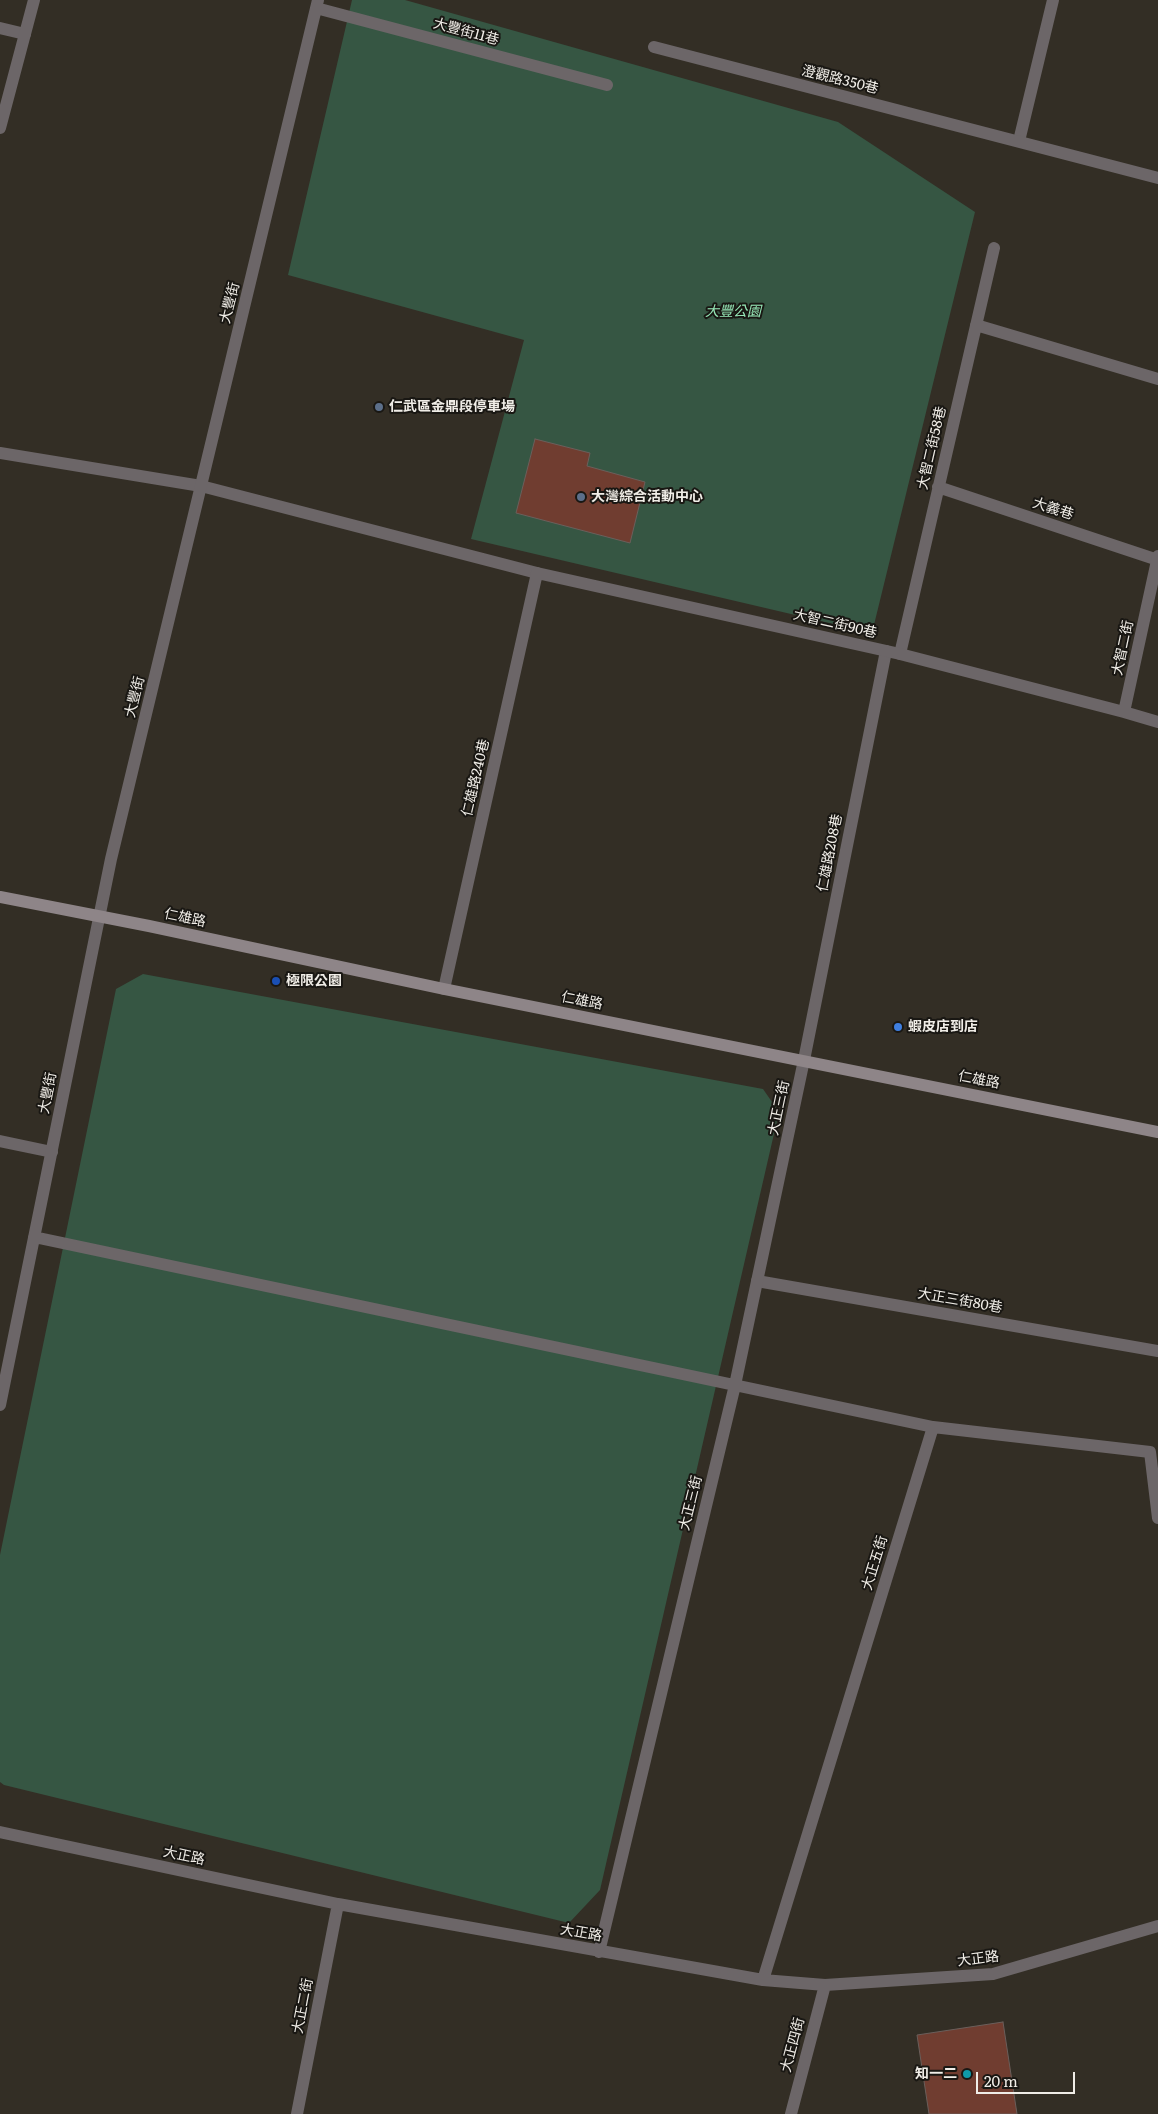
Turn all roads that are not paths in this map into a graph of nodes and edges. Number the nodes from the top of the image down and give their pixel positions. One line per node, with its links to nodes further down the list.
1 (34, 0): 5 (street)
2 (1053, 0): 9 (street)
3 (317, 4): 7 (street, 大豐街11巷); 15 (street, 大豐街)
4 (0, 28): 5 (street)
5 (25, 34): 8 (street)
6 (654, 47): 9 (street, 澄觀路350巷)
7 (607, 85)
8 (0, 128)
9 (1020, 142): 10 (street, 澄觀路350巷)
10 (1158, 178)
11 (994, 248): 12 (street, 大智二街58巷)
12 (976, 325): 13 (street); 16 (street, 大智二街58巷)
13 (1158, 379)
14 (0, 453): 15 (street, 大智二街90巷)
15 (201, 486): 18 (street, 大智二街90巷); 24 (street, 大豐街)
16 (938, 487): 17 (street, 大義巷); 20 (street, 大智二街58巷)
17 (1158, 558): 21 (street, 大智二街)
18 (537, 573): 19 (street, 大智二街90巷); 25 (street, 仁雄路240巷)
19 (886, 651): 20 (street, 大智二街90巷); 26 (street, 仁雄路208巷)
20 (900, 654): 21 (street, 大智二街90巷)
21 (1124, 712): 22 (street)
22 (1158, 722)
23 (0, 897): 24 (street, 仁雄路)
24 (100, 916): 25 (street, 仁雄路); 29 (street, 大豐街)
25 (444, 989): 26 (street, 仁雄路)
26 (804, 1060): 27 (street, 仁雄路); 31 (street, 大正三街)
27 (1158, 1132)
28 (0, 1141): 29 (street)
29 (52, 1152): 30 (street, 大豐街)
30 (34, 1237): 33 (street); 34 (street, 大豐街)
31 (757, 1281): 32 (street, 大正三街80巷); 33 (street, 大正三街)
32 (1158, 1351)
33 (735, 1385): 35 (street); 41 (street, 大正三街)
34 (0, 1405)
35 (933, 1427): 36 (street); 42 (street, 大正五街)
36 (1154, 1453): 37 (street)
37 (1158, 1518)
38 (0, 1832): 39 (street, 大正路)
39 (338, 1904): 41 (street, 大正路); 44 (street, 大正二街)
40 (1158, 1926): 43 (street, 大正路)
41 (599, 1952): 42 (street, 大正路)
42 (763, 1980): 43 (street, 大正路)
43 (825, 1984): 45 (street, 大正四街)
44 (298, 2114)
45 (791, 2114)

